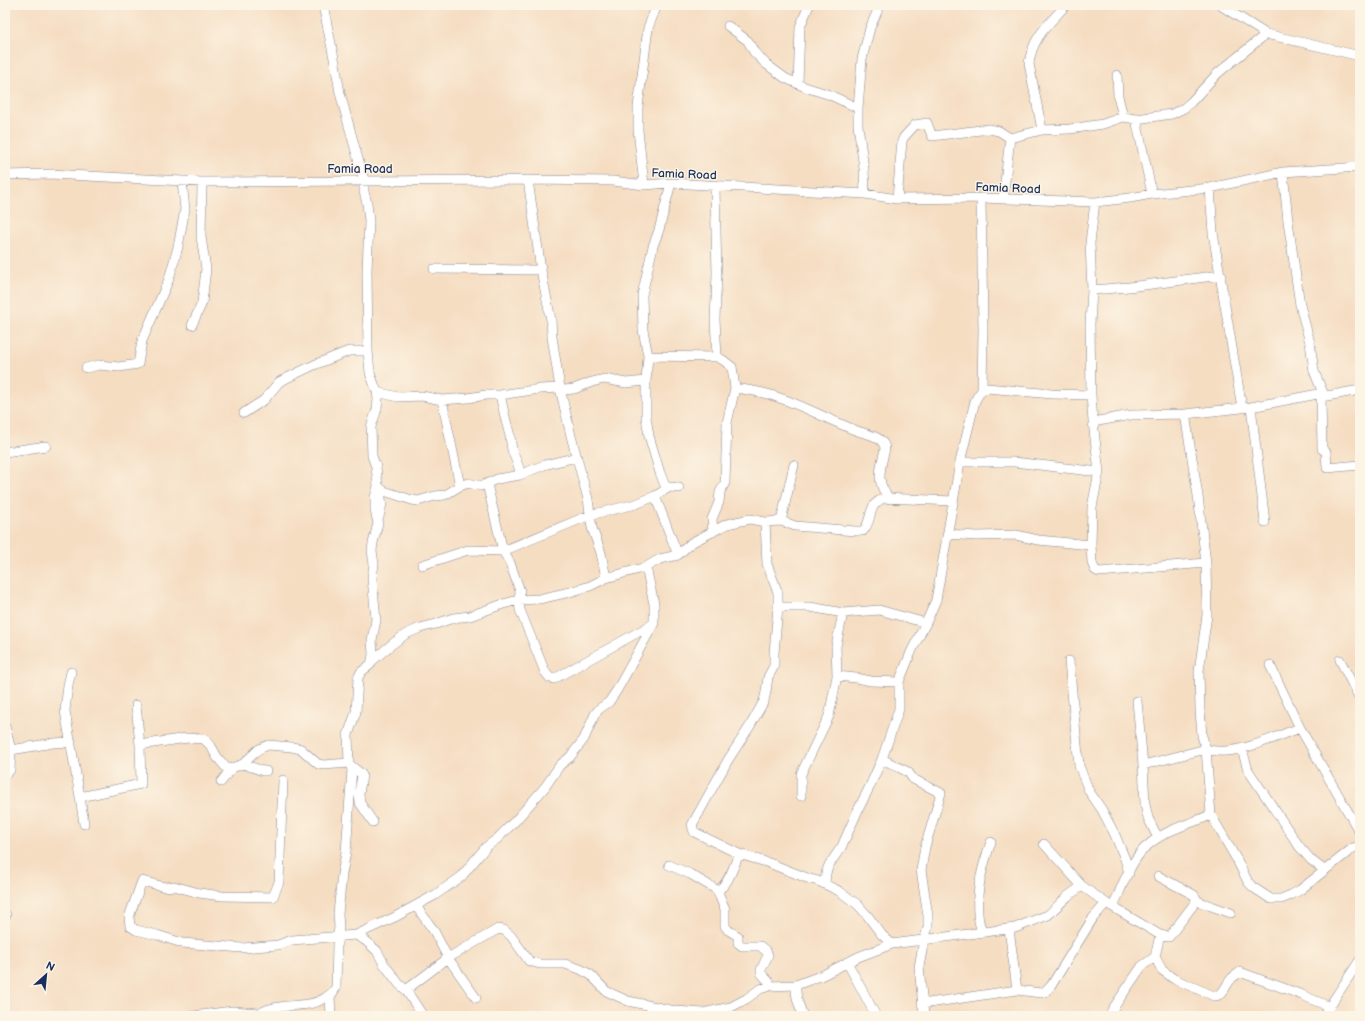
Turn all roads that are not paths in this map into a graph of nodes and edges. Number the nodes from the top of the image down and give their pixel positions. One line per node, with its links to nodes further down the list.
1 (322, 5): 21 (street)
2 (657, 5): 25 (street)
3 (809, 5): 11 (street)
4 (880, 5): 12 (street)
5 (1066, 5): 15 (street)
6 (1220, 5): 8 (street)
7 (728, 26): 11 (street)
8 (1266, 34): 9 (street); 14 (street)
9 (1360, 56)
10 (1117, 75): 13 (street)
11 (798, 84): 12 (street)
12 (858, 108): 28 (street)
13 (1123, 117): 14 (street); 15 (street)
14 (1136, 118): 29 (street)
15 (1042, 130): 16 (street)
16 (1010, 138): 31 (street); 32 (street)
17 (1360, 167): 18 (street, Famia Road)
18 (1283, 172): 27 (street, Famia Road); 51 (street)
19 (5, 175): 22 (street, Famia Road)
20 (528, 180): 21 (street, Famia Road); 25 (street, Famia Road); 35 (street)
21 (364, 181): 23 (street, Famia Road); 39 (street)
22 (182, 182): 23 (street, Famia Road); 42 (street)
23 (202, 182): 38 (street)
24 (671, 183): 25 (street, Famia Road); 26 (street, Famia Road); 40 (street)
25 (644, 185)
26 (715, 186): 28 (street, Famia Road); 41 (street)
27 (1210, 188): 29 (street, Famia Road); 36 (street)
28 (865, 194): 31 (street, Famia Road)
29 (1152, 194): 33 (street, Famia Road)
30 (981, 198): 31 (street, Famia Road); 32 (street, Famia Road); 46 (street)
31 (897, 199)
32 (1003, 199): 33 (street, Famia Road)
33 (1095, 202): 37 (street)
34 (434, 269): 35 (street)
35 (541, 270): 44 (street)
36 (1221, 276): 37 (street); 53 (street)
37 (1092, 290): 50 (street)
38 (192, 325)
39 (368, 351): 48 (street); 54 (street)
40 (648, 356): 41 (street); 43 (street)
41 (717, 358): 45 (street)
42 (86, 368)
43 (646, 381): 44 (street); 68 (street)
44 (560, 388): 49 (street); 59 (street)
45 (735, 388): 71 (street); 77 (street)
46 (982, 390): 50 (street); 60 (street)
47 (1360, 390): 51 (street)
48 (377, 392): 52 (street); 66 (street)
49 (500, 395): 52 (street); 64 (street)
50 (1091, 395): 56 (street)
51 (1322, 395): 53 (street); 62 (street)
52 (442, 400): 67 (street)
53 (1247, 408): 55 (street); 76 (street)
54 (244, 413)
55 (1185, 414): 56 (street); 82 (street)
56 (1092, 422): 63 (street)
57 (46, 446): 58 (street)
58 (5, 452)
59 (577, 457): 64 (street); 73 (street)
60 (960, 462): 63 (street); 72 (street)
61 (794, 465): 74 (street)
62 (1360, 465)
63 (1099, 472): 79 (street)
64 (520, 474): 65 (street)
65 (487, 484): 67 (street); 80 (street)
66 (378, 486): 67 (street); 92 (street)
67 (460, 486)
68 (666, 488): 69 (street); 70 (street)
69 (679, 488)
70 (655, 496): 73 (street); 81 (street)
71 (890, 498): 72 (street); 74 (street)
72 (953, 501): 78 (street)
73 (590, 515): 80 (street); 85 (street)
74 (781, 521): 75 (street)
75 (765, 522): 77 (street); 87 (street)
76 (1266, 522)
77 (713, 532): 81 (street)
78 (948, 534): 79 (street); 90 (street)
79 (1090, 546): 82 (street)
80 (502, 551): 83 (street); 86 (street)
81 (678, 555): 84 (street)
82 (1206, 564): 105 (street)
83 (422, 565)
84 (646, 567): 85 (street); 89 (street)
85 (606, 578): 86 (street)
86 (519, 600): 89 (street); 92 (street)
87 (778, 607): 88 (street); 127 (street)
88 (843, 613): 90 (street); 96 (street)
89 (654, 623): 137 (street)
90 (926, 623): 97 (street)
91 (1340, 660): 98 (street)
92 (372, 661): 109 (street)
93 (1069, 661): 130 (street)
94 (1270, 665): 102 (street)
95 (71, 672): 103 (street)
96 (837, 676): 97 (street); 117 (street)
97 (899, 682): 108 (street)
98 (1360, 699)
99 (1137, 701): 111 (street)
100 (136, 705): 104 (street)
101 (5, 726): 107 (street)
102 (1300, 728): 106 (street); 122 (street)
103 (71, 742): 107 (street); 118 (street)
104 (140, 744): 112 (street); 118 (street)
105 (1206, 749): 106 (street); 111 (street); 119 (street)
106 (1242, 749): 129 (street)
107 (11, 750): 114 (street)
108 (882, 759): 132 (street); 144 (street)
109 (349, 762): 110 (street); 120 (street); 143 (street)
110 (242, 764): 112 (street); 113 (street)
111 (1143, 765): 123 (street)
112 (229, 771): 116 (street)
113 (266, 771)
114 (5, 775)
115 (283, 780): 143 (street)
116 (221, 782)
117 (801, 796)
118 (80, 797): 121 (street)
119 (1211, 816): 123 (street); 129 (street)
120 (373, 822)
121 (84, 824)
122 (1360, 833)
123 (1158, 838): 130 (street)
124 (991, 842): 140 (street)
125 (1044, 844): 133 (street)
126 (1360, 846): 129 (street)
127 (739, 854): 132 (street); 134 (street)
128 (669, 865): 134 (street)
129 (1324, 870)
130 (1129, 873): 136 (street)
131 (1158, 876): 135 (street)
132 (825, 883): 145 (street)
133 (1082, 886): 136 (street); 139 (street)
134 (717, 890): 151 (street)
135 (1197, 901): 138 (street); 142 (street)
136 (1109, 905): 142 (street); 154 (street)
137 (416, 906): 141 (street); 147 (street)
138 (1231, 912)
139 (1009, 929): 140 (street); 154 (street)
140 (982, 932): 144 (street)
141 (356, 935): 143 (street); 153 (street)
142 (1160, 935): 146 (street)
143 (337, 936): 152 (street)
144 (924, 940): 145 (street); 156 (street)
145 (892, 944): 149 (street)
146 (1155, 957): 157 (street); 158 (street)
147 (448, 958): 151 (street); 153 (street); 155 (street)
148 (1360, 960): 157 (street)
149 (847, 962): 150 (street); 164 (street)
150 (796, 984): 151 (street); 163 (street)
151 (770, 986)
152 (336, 988): 159 (street); 161 (street)
153 (406, 990): 162 (street)
154 (1017, 990): 156 (street)
155 (476, 998)
156 (922, 1004): 165 (street)
157 (1330, 1007): 166 (street)
158 (1114, 1014)
159 (259, 1015): 160 (street)
160 (194, 1016)
161 (330, 1016)
162 (423, 1016)
163 (803, 1016)
164 (876, 1016)
165 (924, 1016)
166 (1323, 1016)

